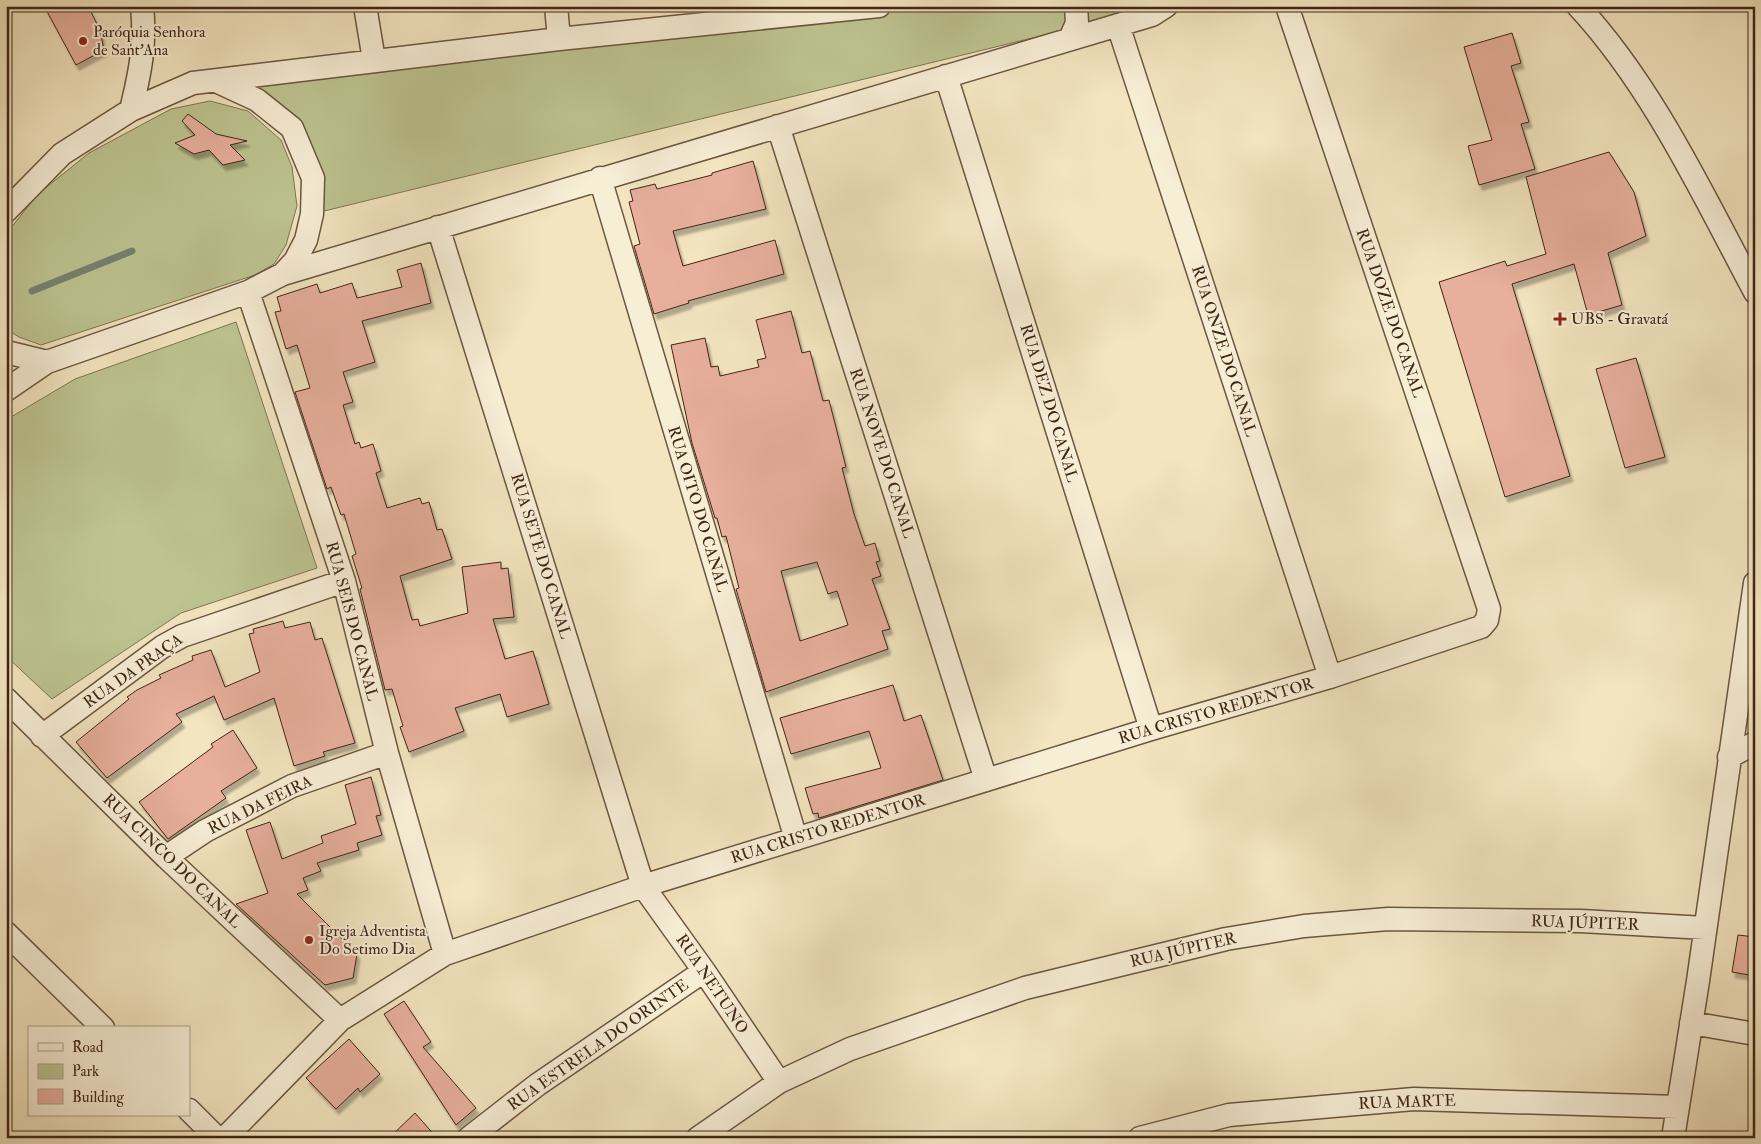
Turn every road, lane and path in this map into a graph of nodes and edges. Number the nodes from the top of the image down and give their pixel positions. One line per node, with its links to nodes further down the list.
1 (142, 6): 16 (street)
2 (366, 6): 13 (street)
3 (556, 6): 11 (street)
4 (879, 6): 9 (street)
5 (1076, 6): 12 (street)
6 (1166, 6): 10 (street)
7 (1287, 6): 29 (street, RUA DOZE DO CANAL)
8 (1578, 6): 23 (street)
9 (736, 14): 11 (street)
10 (1118, 25): 12 (street); 30 (street, RUA ONZE DO CANAL)
11 (559, 39): 13 (street)
12 (1070, 39): 14 (street)
13 (374, 60): 15 (street)
14 (946, 76): 17 (street); 32 (street, RUA DEZ DO CANAL)
15 (214, 80): 16 (street); 21 (street)
16 (131, 110): 19 (street)
17 (778, 126): 18 (street); 37 (street, RUA NOVE DO CANAL)
18 (600, 178): 20 (street); 38 (street, RUA OITO DO CANAL)
19 (6, 211)
20 (438, 227): 21 (street); 40 (street, RUA SETE DO CANAL)
21 (284, 274): 22 (street)
22 (248, 292): 25 (street); 27 (street, RUA SEIS DO CANAL)
23 (1755, 292)
24 (6, 352): 25 (street)
25 (47, 362): 26 (street)
26 (6, 390)
27 (344, 581): 33 (street, RUA DA PRAÇA); 35 (street, RUA SEIS DO CANAL)
28 (1755, 583): 36 (street)
29 (1487, 620): 30 (street, RUA CRISTO REDENTOR)
30 (1330, 677): 32 (street, RUA CRISTO REDENTOR)
31 (6, 700): 33 (street, RUA CINCO DO CANAL)
32 (1151, 729): 37 (street, RUA CRISTO REDENTOR)
33 (42, 736): 39 (street, RUA CINCO DO CANAL)
34 (1755, 743): 36 (street)
35 (387, 753): 39 (street, RUA DA FEIRA); 43 (street, RUA SEIS DO CANAL)
36 (1729, 757): 41 (street)
37 (986, 780): 38 (street, RUA CRISTO REDENTOR)
38 (796, 839): 40 (street, RUA CRISTO REDENTOR)
39 (166, 857): 45 (street, RUA CINCO DO CANAL)
40 (643, 886): 43 (street, RUA CRISTO REDENTOR); 44 (street, RUA NETUNO)
41 (1705, 928): 46 (street); 49 (street, RUA JÚPITER)
42 (6, 934): 47 (street)
43 (445, 954): 45 (street, RUA CRISTO REDENTOR)
44 (704, 971): 49 (street, RUA NETUNO); 54 (street, RUA ESTRELA DO ORINTE)
45 (340, 1020): 53 (street, RUA CRISTO REDENTOR)
46 (1692, 1023): 48 (street); 50 (street)
47 (102, 1026)
48 (1755, 1034)
49 (779, 1082): 55 (street, RUA JÚPITER)
50 (1678, 1107): 56 (street, RUA MARTE); 57 (street)
51 (190, 1111): 52 (street)
52 (217, 1138)
53 (225, 1138)
54 (469, 1138)
55 (698, 1138)
56 (1140, 1138)
57 (1673, 1138)

